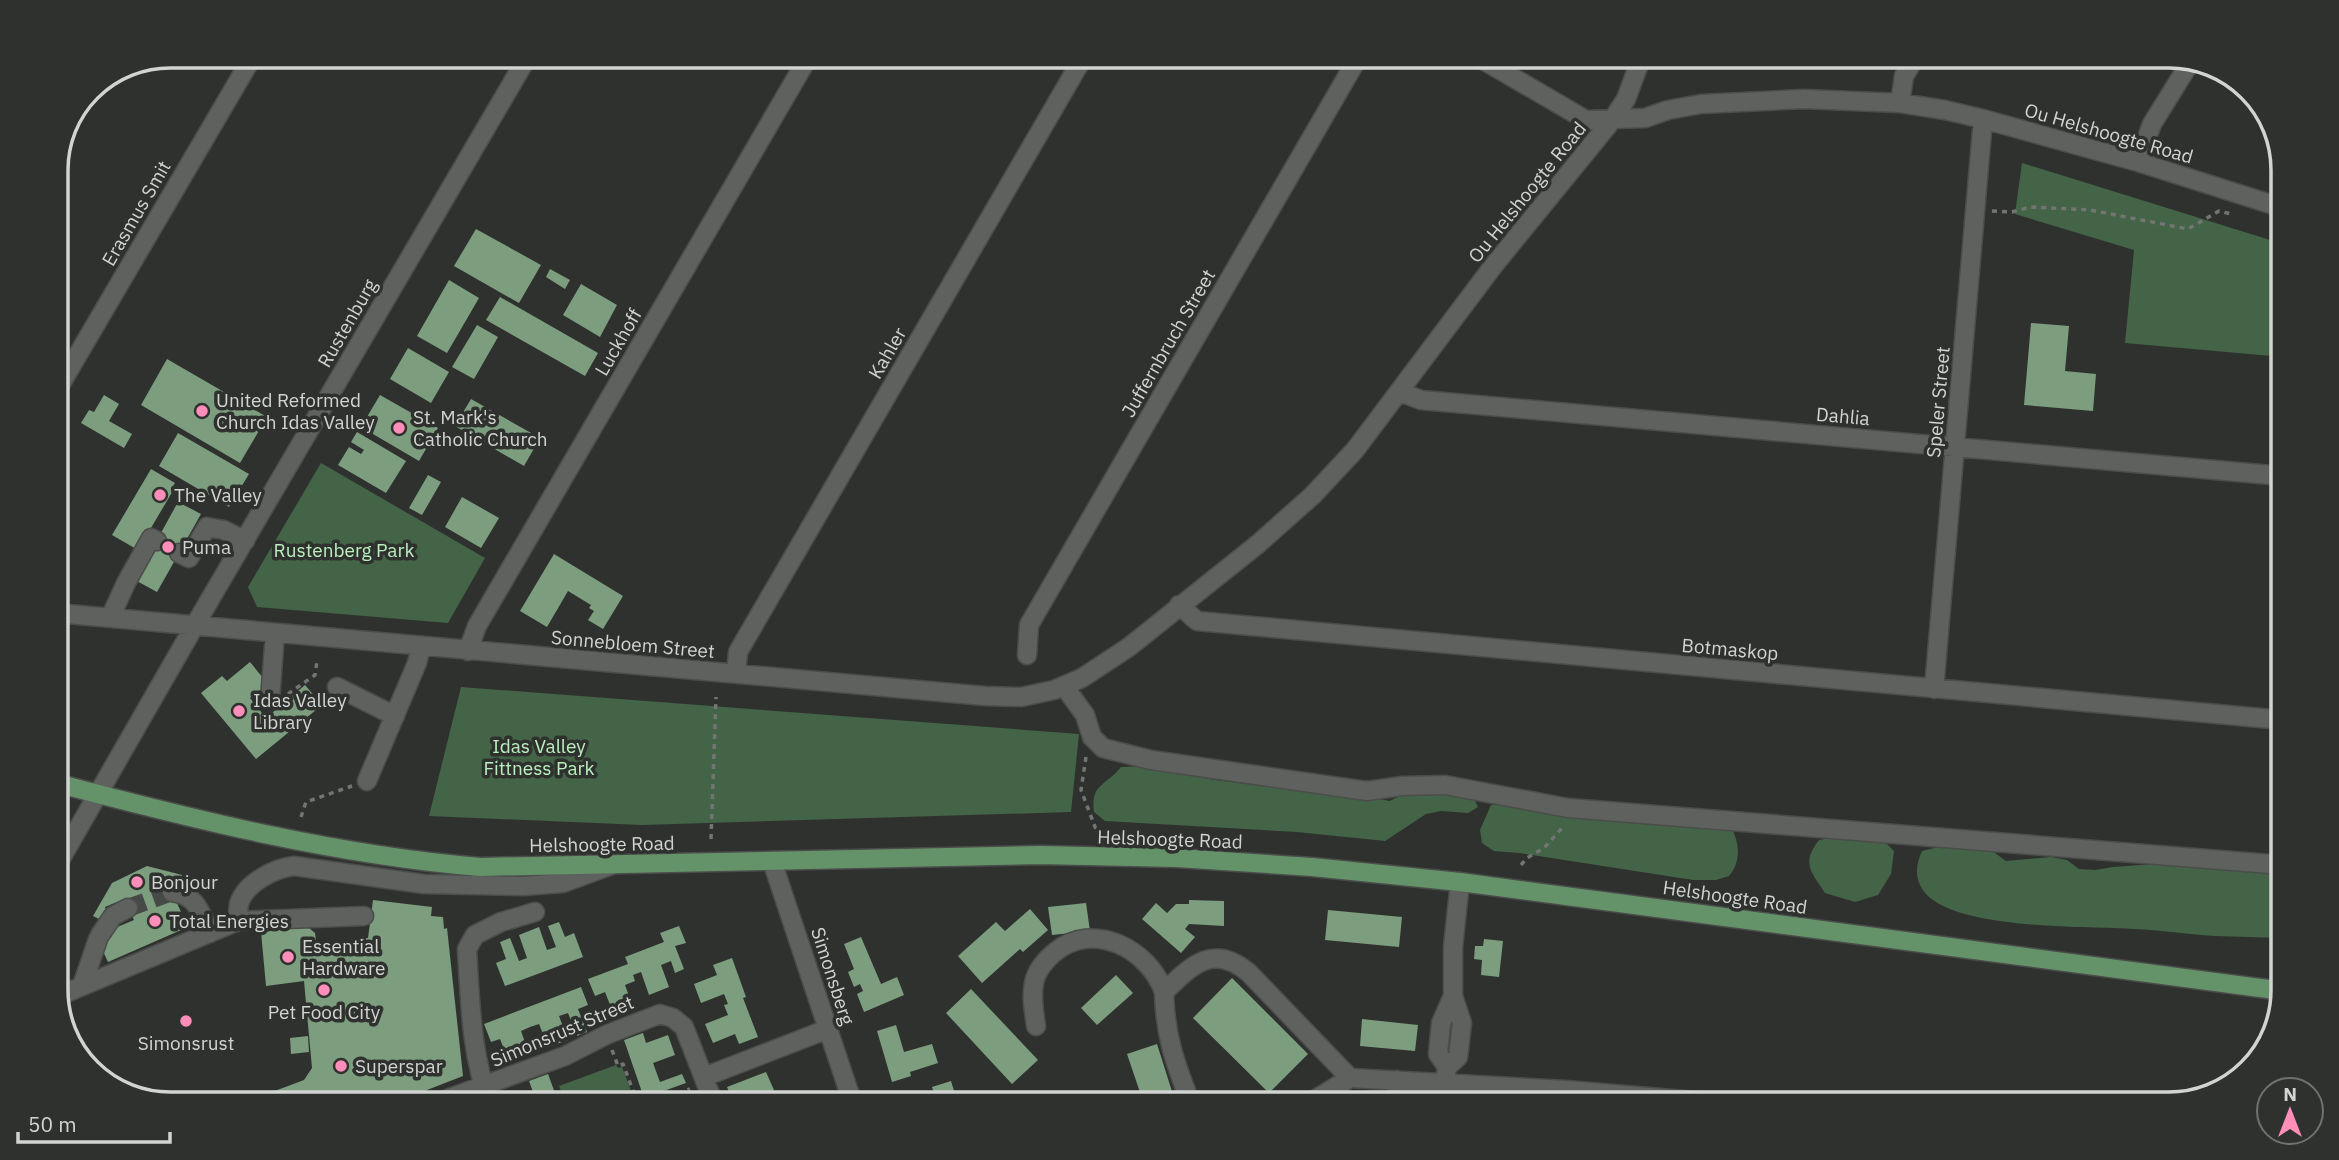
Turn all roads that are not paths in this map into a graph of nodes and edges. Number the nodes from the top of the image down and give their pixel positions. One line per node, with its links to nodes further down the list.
1 (246, 68): 15 (street, Erasmus Smit)
2 (521, 68): 20 (street, Rustenburg)
3 (802, 68): 28 (street, Luckhoff)
4 (1077, 68): 30 (street, Kahler)
5 (1352, 68): 29 (street, Juffernbruch Street)
6 (1497, 68): 11 (street)
7 (1638, 68): 11 (street)
8 (1909, 68): 10 (street)
9 (2186, 70): 13 (street)
10 (1900, 103): 11 (street, Ou Helshoogte Road); 12 (street, Ou Helshoogte Road)
11 (1613, 119): 16 (street, Ou Helshoogte Road)
12 (1983, 120): 13 (street, Ou Helshoogte Road); 17 (street, Speler Street)
13 (2138, 162): 14 (street, Ou Helshoogte Road)
14 (2271, 204)
15 (68, 372)
16 (1401, 391): 17 (street, Dahlia); 22 (street, Ou Helshoogte Road)
17 (1956, 447): 18 (street, Dahlia); 33 (street, Speler Street)
18 (2271, 475)
19 (157, 541): 24 (street)
20 (245, 541): 21 (street); 25 (street, Rustenburg)
21 (179, 553)
22 (1179, 605): 31 (street, Sonnebloem Street); 33 (street, Botmaskop)
23 (68, 615): 24 (street, Sonnebloem Street)
24 (110, 618): 25 (street, Sonnebloem Street)
25 (195, 625): 26 (street, Sonnebloem Street); 39 (street, Rustenburg)
26 (275, 632): 27 (street, Sonnebloem Street); 34 (street)
27 (421, 646): 28 (street, Sonnebloem Street); 35 (street)
28 (468, 651): 30 (street, Sonnebloem Street)
29 (1027, 656)
30 (736, 674): 31 (street, Sonnebloem Street)
31 (1064, 686): 42 (street)
32 (337, 687): 35 (street)
33 (1934, 689): 36 (street, Botmaskop)
34 (277, 699)
35 (395, 716): 37 (street)
36 (2271, 719)
37 (367, 781)
38 (68, 786): 39 (main road, Helshoogte Road)
39 (97, 794): 40 (street, Rustenburg); 43 (main road, Helshoogte Road)
40 (68, 846)
41 (772, 861): 43 (main road, Helshoogte Road); 44 (main road, Helshoogte Road); 56 (street, Simonsberg)
42 (2271, 864)
43 (612, 865): 49 (street)
44 (1460, 882): 52 (main road, Helshoogte Road); 57 (street)
45 (172, 892): 50 (street)
46 (128, 908): 51 (street)
47 (535, 912): 61 (street, Simonsrust Street)
48 (364, 916): 49 (street)
49 (238, 921): 50 (street)
50 (210, 933): 51 (street)
51 (82, 986): 53 (street)
52 (2271, 989)
53 (68, 992)
54 (1164, 992): 55 (street); 58 (street); 66 (street)
55 (1036, 1026)
56 (828, 1029): 59 (street); 65 (street, Simonsberg)
57 (1446, 1074): 60 (street); 69 (street)
58 (1350, 1078): 60 (street); 67 (street)
59 (706, 1080): 61 (street, Simonsrust Street); 64 (street, Simonsrust Street)
60 (1397, 1080): 68 (street)
61 (483, 1086): 62 (street, Simonsrust Street); 63 (street, Simonsrust Street)
62 (466, 1092)
63 (485, 1092)
64 (710, 1092)
65 (849, 1092)
66 (1186, 1092)
67 (1327, 1092)
68 (1396, 1092)
69 (1627, 1092)

